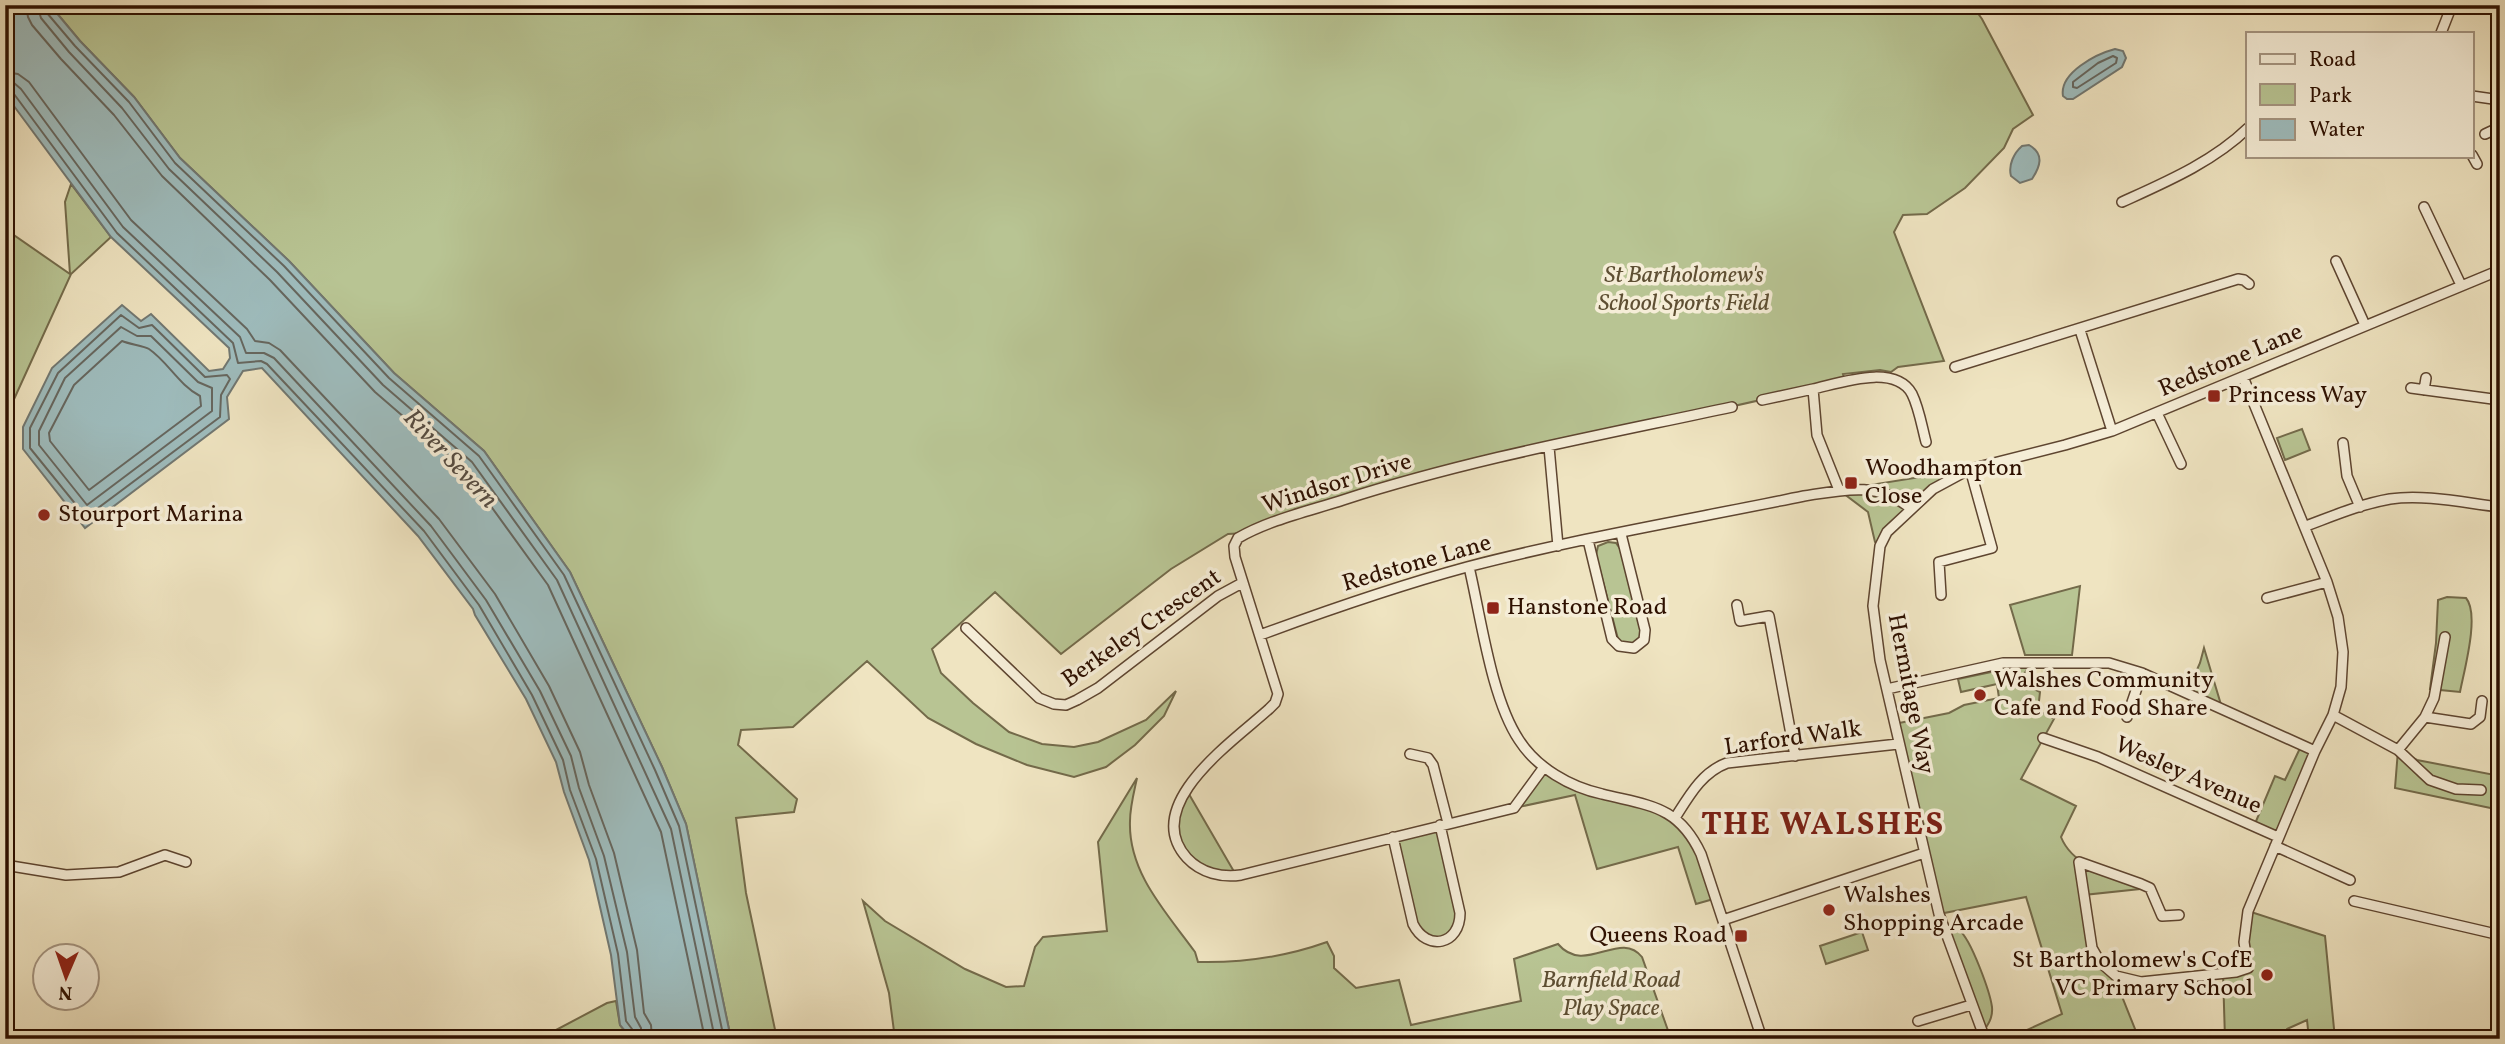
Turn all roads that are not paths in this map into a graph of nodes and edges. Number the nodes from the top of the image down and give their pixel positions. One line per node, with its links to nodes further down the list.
1 (2452, 5): 2 (street)
2 (2441, 32)
3 (2474, 100): 4 (street)
4 (2500, 100)
5 (2500, 127): 7 (street)
6 (2246, 130): 10 (street)
7 (2485, 134)
8 (2474, 158): 9 (street)
9 (2477, 164)
10 (2122, 202)
11 (2424, 207): 15 (street)
12 (2336, 261): 16 (street)
13 (2500, 270): 15 (street, Redstone Lane)
14 (2249, 284): 17 (street)
15 (2461, 285): 16 (street, Redstone Lane)
16 (2365, 325): 19 (street, Redstone Lane)
17 (2080, 330): 18 (street); 28 (street)
18 (1955, 366)
19 (2244, 377): 27 (street, Redstone Lane); 38 (street)
20 (2426, 378): 23 (street)
21 (1813, 388): 24 (street); 29 (street); 34 (street)
22 (2411, 388): 23 (street)
23 (2424, 390): 25 (street)
24 (1762, 400)
25 (2500, 400)
26 (1732, 407): 31 (street, Windsor Drive)
27 (2157, 413): 28 (street, Redstone Lane); 32 (street)
28 (2112, 431): 33 (street, Redstone Lane)
29 (1926, 442)
30 (2343, 443): 35 (street)
31 (1549, 447): 41 (street); 44 (street, Windsor Drive)
32 (2181, 464)
33 (1970, 468): 36 (street, Hermitage Way); 45 (street)
34 (1839, 490): 36 (street, Redstone Lane); 39 (street, Redstone Lane)
35 (2360, 507): 37 (street); 38 (street)
36 (1910, 508): 52 (street, Hermitage Way)
37 (2500, 508)
38 (2306, 526): 43 (street)
39 (1621, 534): 40 (street, Redstone Lane); 40 (street)
40 (1588, 540): 41 (street, Redstone Lane)
41 (1558, 546): 42 (street, Redstone Lane)
42 (1469, 567): 49 (street, Redstone Lane); 63 (street)
43 (2327, 582): 46 (street); 54 (street)
44 (1242, 583): 48 (street, Berkeley Crescent); 49 (street, Windsor Drive)
45 (1941, 595)
46 (2267, 598)
47 (1737, 604): 62 (street)
48 (966, 628)
49 (1260, 635): 67 (street, Windsor Drive)
50 (2445, 637): 56 (street)
51 (2142, 673): 52 (street); 55 (street); 60 (street)
52 (1887, 689): 58 (street, Hermitage Way)
53 (2482, 701): 56 (street)
54 (2333, 715): 59 (street); 60 (street)
55 (2127, 717)
56 (2425, 717): 59 (street)
57 (2043, 738): 68 (street, Wesley Avenue)
58 (1898, 744): 62 (street, Larford Walk); 69 (street, Hermitage Way)
59 (2398, 750): 64 (street)
60 (2315, 751): 68 (street)
61 (1410, 754): 66 (street)
62 (1794, 756): 65 (street, Larford Walk)
63 (1544, 767): 65 (street); 66 (street)
64 (2481, 790)
65 (1675, 818): 75 (street)
66 (1444, 824): 67 (street); 67 (street)
67 (1393, 837)
68 (2276, 841): 72 (street, Wesley Avenue); 74 (street)
69 (1924, 853): 75 (street); 77 (street, Hermitage Way)
70 (186, 862): 71 (street)
71 (5, 865)
72 (2350, 880)
73 (2354, 901): 76 (street)
74 (2179, 915)
75 (1723, 920): 79 (street)
76 (2500, 935)
77 (1971, 1005): 78 (street); 80 (street, Hermitage Way)
78 (1918, 1021)
79 (1762, 1039)
80 (1984, 1039)

